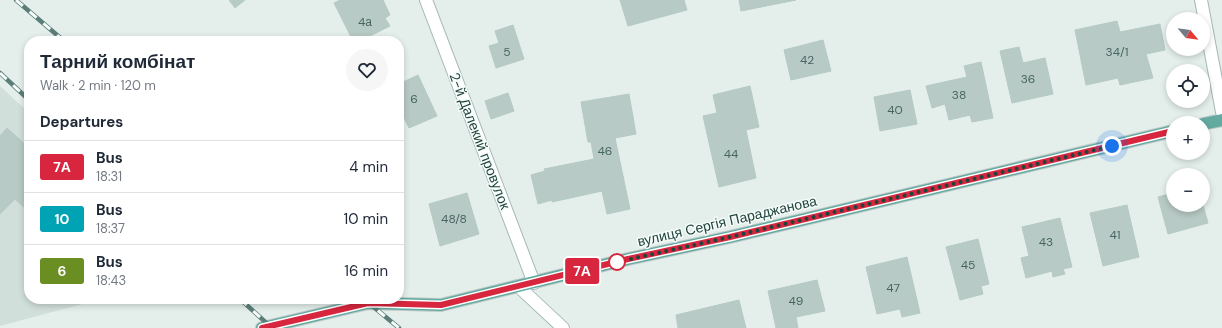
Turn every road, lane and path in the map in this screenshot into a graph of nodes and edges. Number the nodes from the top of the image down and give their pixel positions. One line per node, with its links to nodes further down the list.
1 (426, 0): 7 (street, 2-й Далекий провулок)
2 (1201, 0): 3 (street)
3 (1222, 112)
4 (1222, 120): 5 (main road)
5 (1210, 123)
6 (1166, 133): 7 (main road, вулиця Сергія Параджанова)
7 (534, 283): 8 (main road, вулиця Сергія Параджанова)
8 (518, 286): 10 (main road, вулиця Сергія Параджанова); 12 (street)
9 (364, 304): 11 (main road, вулиця Сергія Параджанова)
10 (404, 304)
11 (262, 328)
12 (563, 328)

